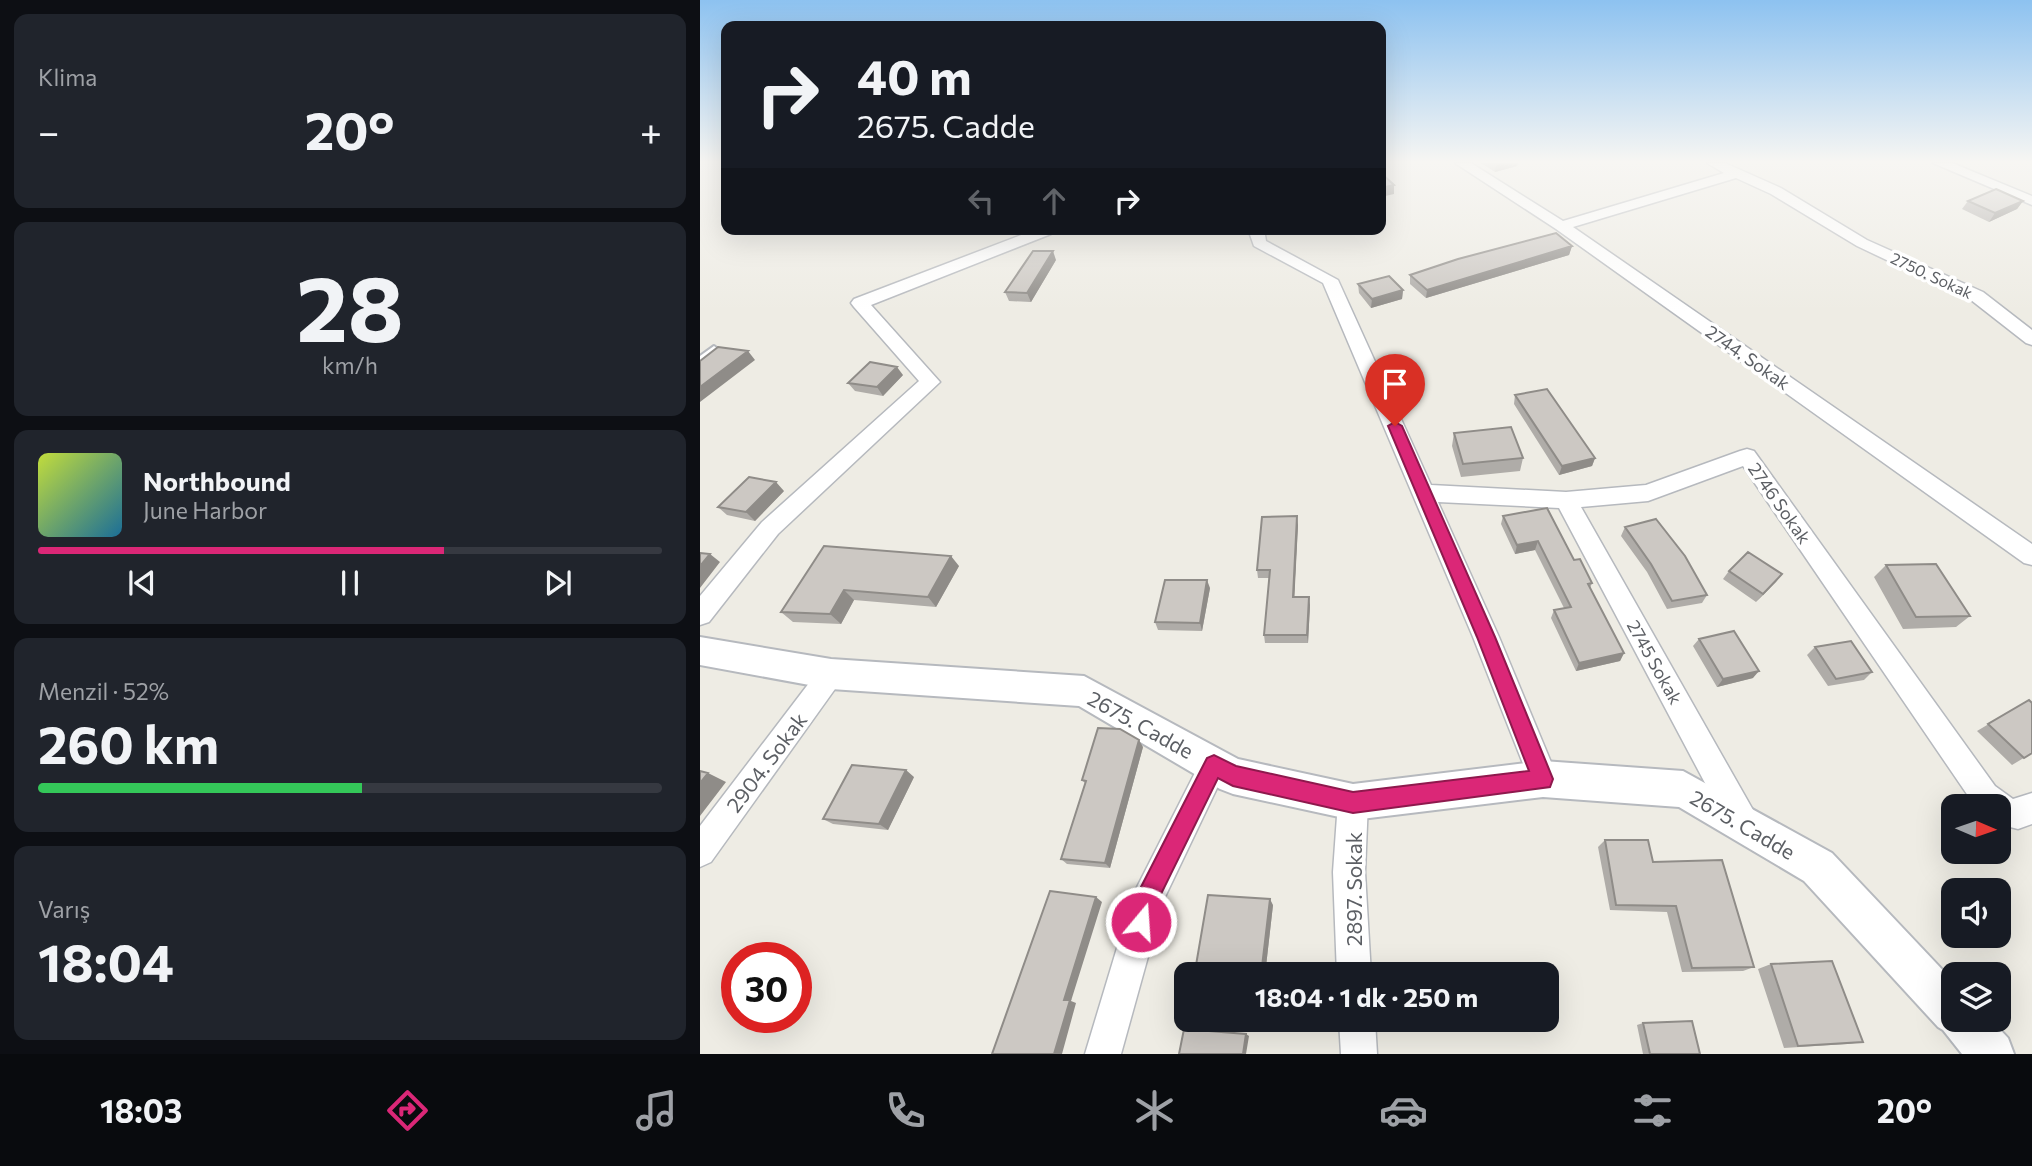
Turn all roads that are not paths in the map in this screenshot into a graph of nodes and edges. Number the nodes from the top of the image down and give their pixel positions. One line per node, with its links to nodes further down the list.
1 (1538, 212): 4 (street, 2744. Sokak)
2 (1607, 212): 4 (street)
3 (1811, 212): 7 (street, 2750. Sokak)
4 (1560, 226): 14 (street, 2744. Sokak)
5 (1033, 235): 15 (street)
6 (1257, 235): 12 (street)
7 (2013, 321): 8 (street); 9 (street, 2750. Sokak)
8 (2032, 324)
9 (2032, 339)
10 (714, 349): 11 (lane)
11 (700, 360)
12 (1422, 493): 13 (street, 2746 Sokak); 19 (street)
13 (1566, 500): 21 (street, 2746 Sokak); 22 (street, 2745 Sokak)
14 (2032, 556)
15 (700, 614)
16 (700, 652): 17 (street, 2675. Cadde)
17 (831, 674): 18 (street, 2675. Cadde); 23 (street, 2904. Sokak)
18 (1214, 765): 20 (street, 2675. Cadde); 28 (street)
19 (1543, 779): 20 (street, 2675. Cadde); 22 (street, 2675. Cadde)
20 (1353, 802): 24 (street, 2897. Sokak)
21 (2021, 812)
22 (1744, 824): 25 (street, 2675. Cadde)
23 (700, 850)
24 (1353, 962)
25 (1941, 999)
26 (1358, 1032): 29 (street)
27 (1972, 1032): 30 (street)
28 (1103, 1054)
29 (1359, 1054)
30 (1992, 1054)

